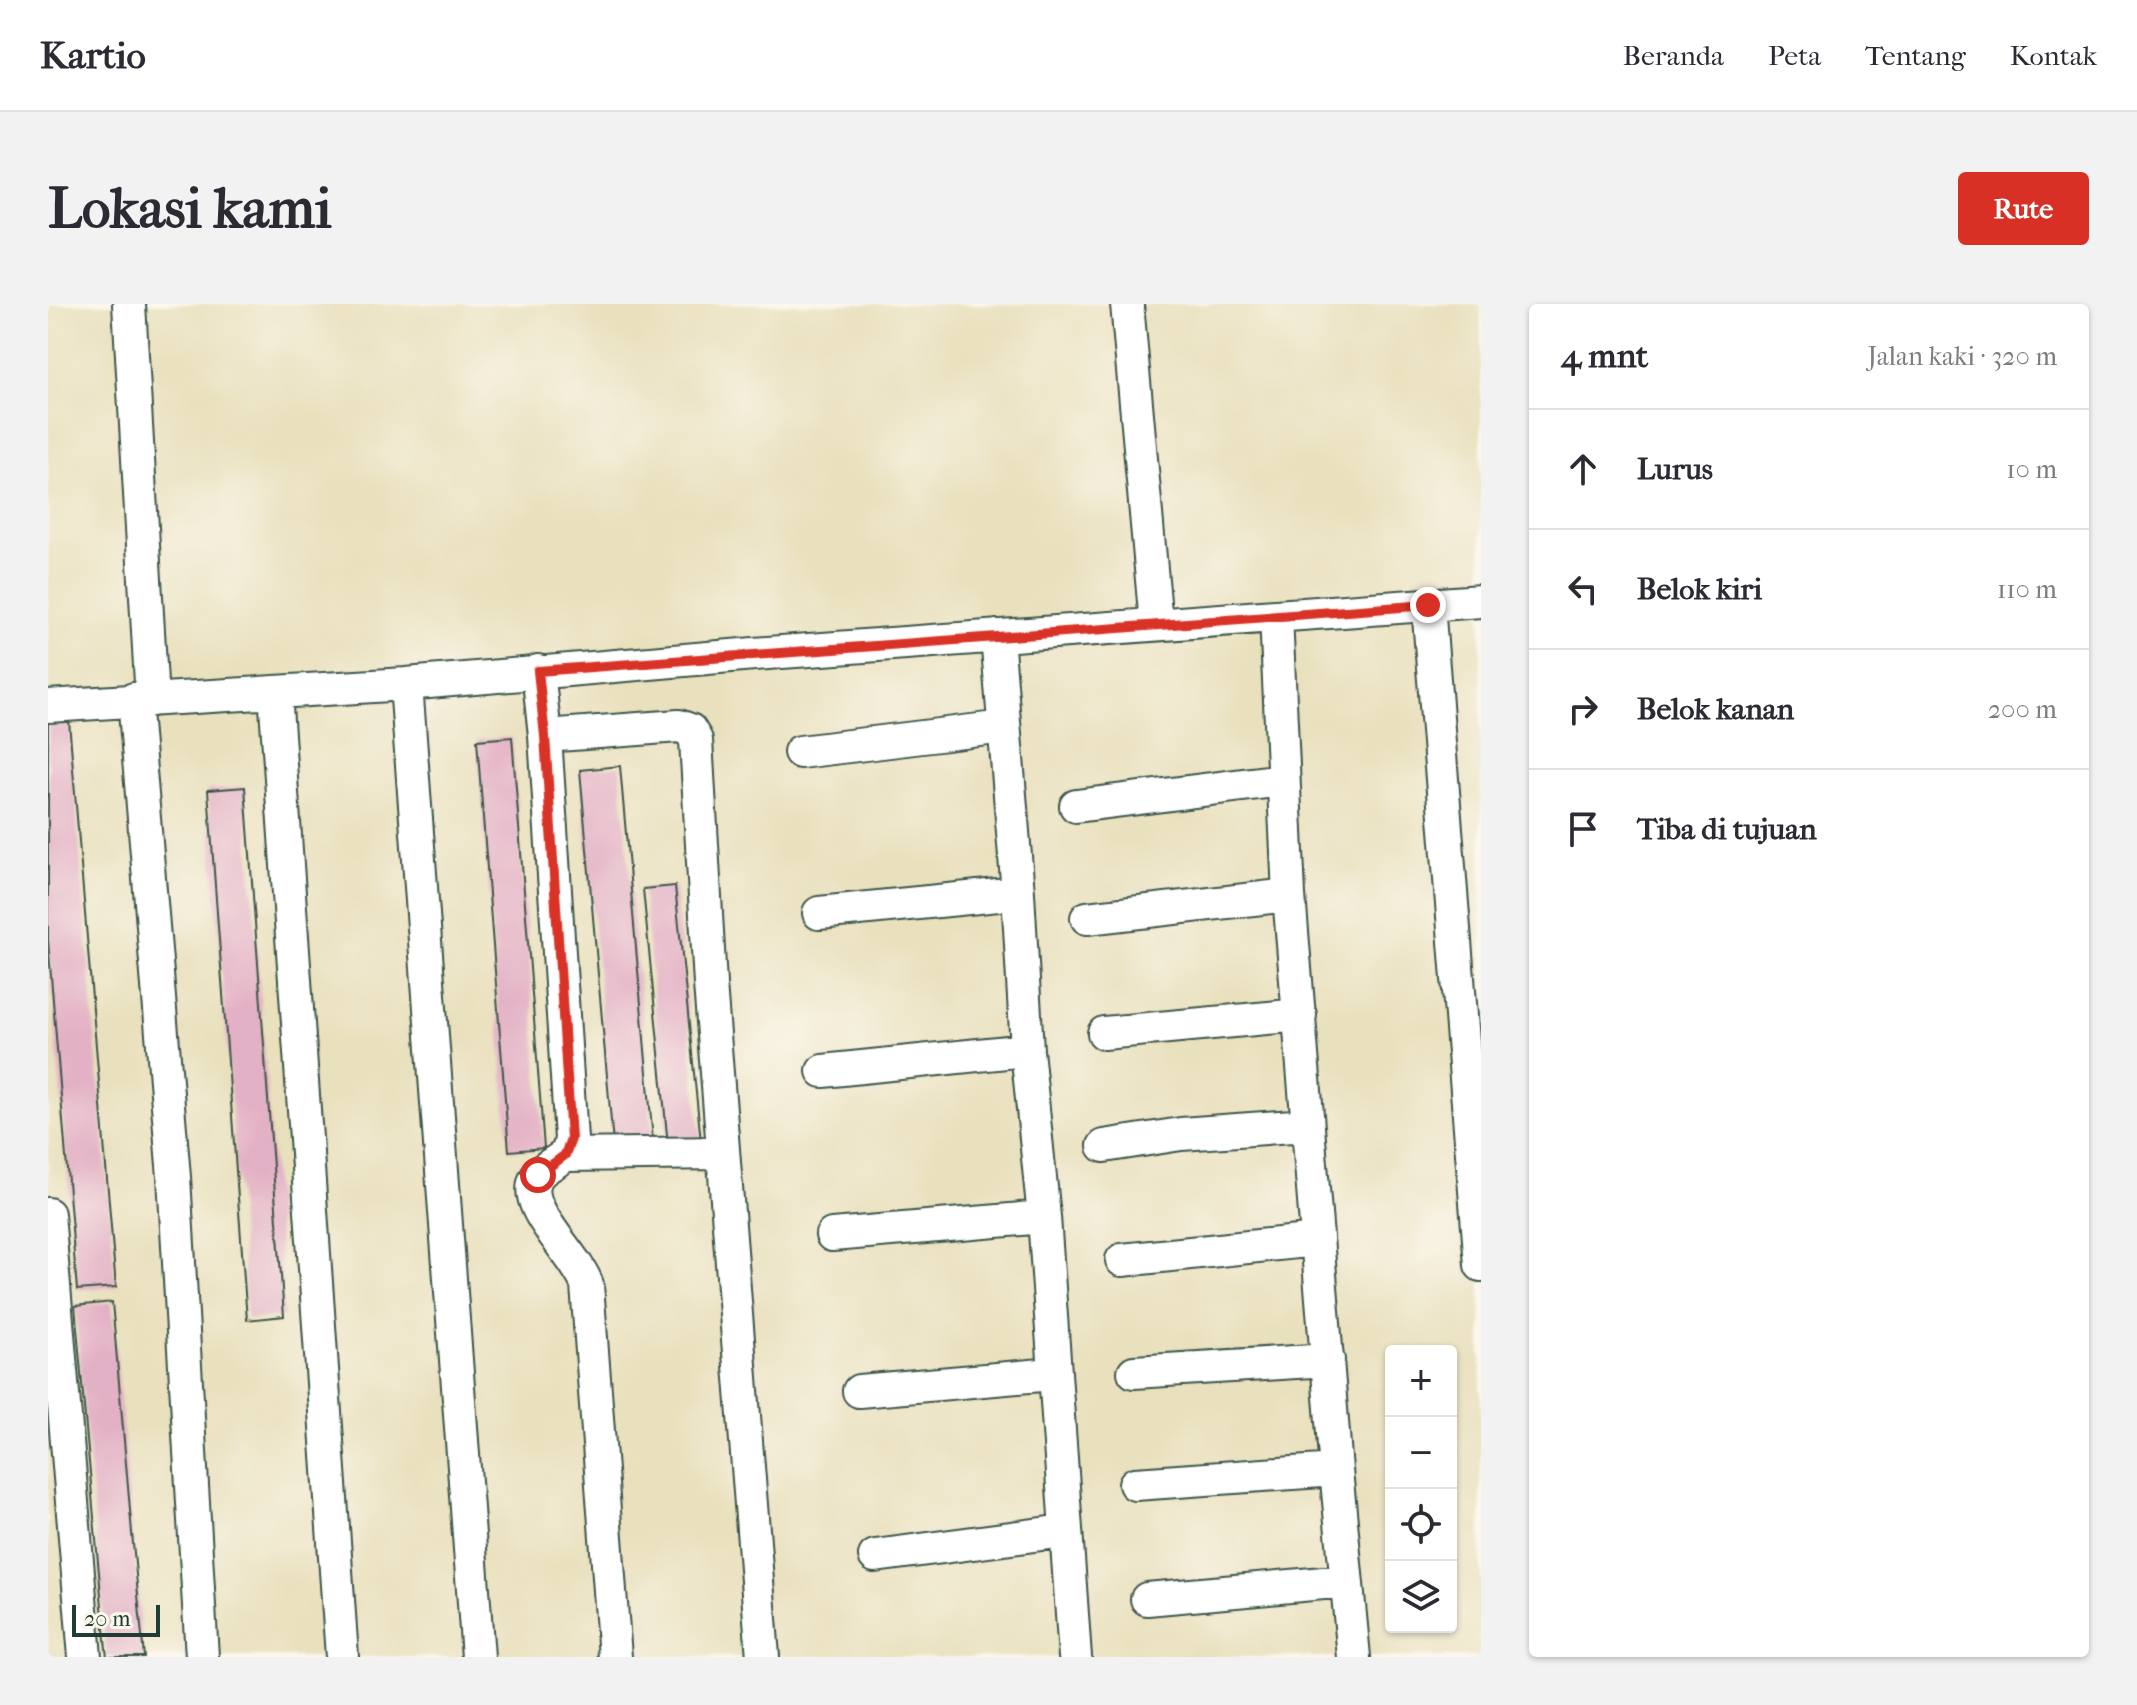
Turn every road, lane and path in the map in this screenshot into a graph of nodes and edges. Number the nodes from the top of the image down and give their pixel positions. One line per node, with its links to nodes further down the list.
1 (129, 304): 11 (street)
2 (1127, 304): 6 (street)
3 (1481, 601): 4 (street)
4 (1428, 605): 5 (street); 32 (street)
5 (1276, 616): 6 (street); 16 (street)
6 (1156, 624): 7 (street)
7 (997, 636): 8 (street); 13 (street)
8 (538, 671): 9 (street); 14 (street)
9 (406, 684): 10 (street); 50 (street)
10 (275, 692): 11 (street); 49 (street)
11 (143, 700): 12 (street); 48 (street)
12 (48, 706)
13 (1004, 727): 15 (street); 18 (street)
14 (545, 736): 28 (street); 29 (street)
15 (800, 752)
16 (1282, 780): 17 (street); 19 (street)
17 (1076, 806)
18 (1018, 893): 20 (street); 24 (street)
19 (1289, 895): 21 (street); 22 (street)
20 (819, 913)
21 (1087, 918)
22 (1300, 1015): 23 (street); 26 (street)
23 (1104, 1033)
24 (1027, 1050): 25 (street); 31 (street)
25 (823, 1071)
26 (1307, 1125): 27 (street); 34 (street)
27 (1104, 1146)
28 (723, 1153): 29 (street); 52 (street)
29 (565, 1155): 51 (street)
30 (48, 1214): 47 (street)
31 (1044, 1217): 33 (street); 39 (street)
32 (1480, 1232): 36 (street)
33 (832, 1235)
34 (1317, 1240): 35 (street); 37 (street)
35 (1122, 1260)
36 (1481, 1265)
37 (1328, 1360): 38 (street); 41 (street)
38 (1134, 1372)
39 (1053, 1374): 40 (street); 43 (street)
40 (859, 1391)
41 (1336, 1470): 42 (street); 45 (street)
42 (1135, 1484)
43 (1064, 1531): 44 (street); 53 (street)
44 (875, 1556)
45 (1346, 1581): 46 (street); 54 (street)
46 (1147, 1599)
47 (85, 1657)
48 (202, 1657)
49 (342, 1657)
50 (478, 1657)
51 (615, 1657)
52 (763, 1657)
53 (1075, 1657)
54 (1354, 1657)

